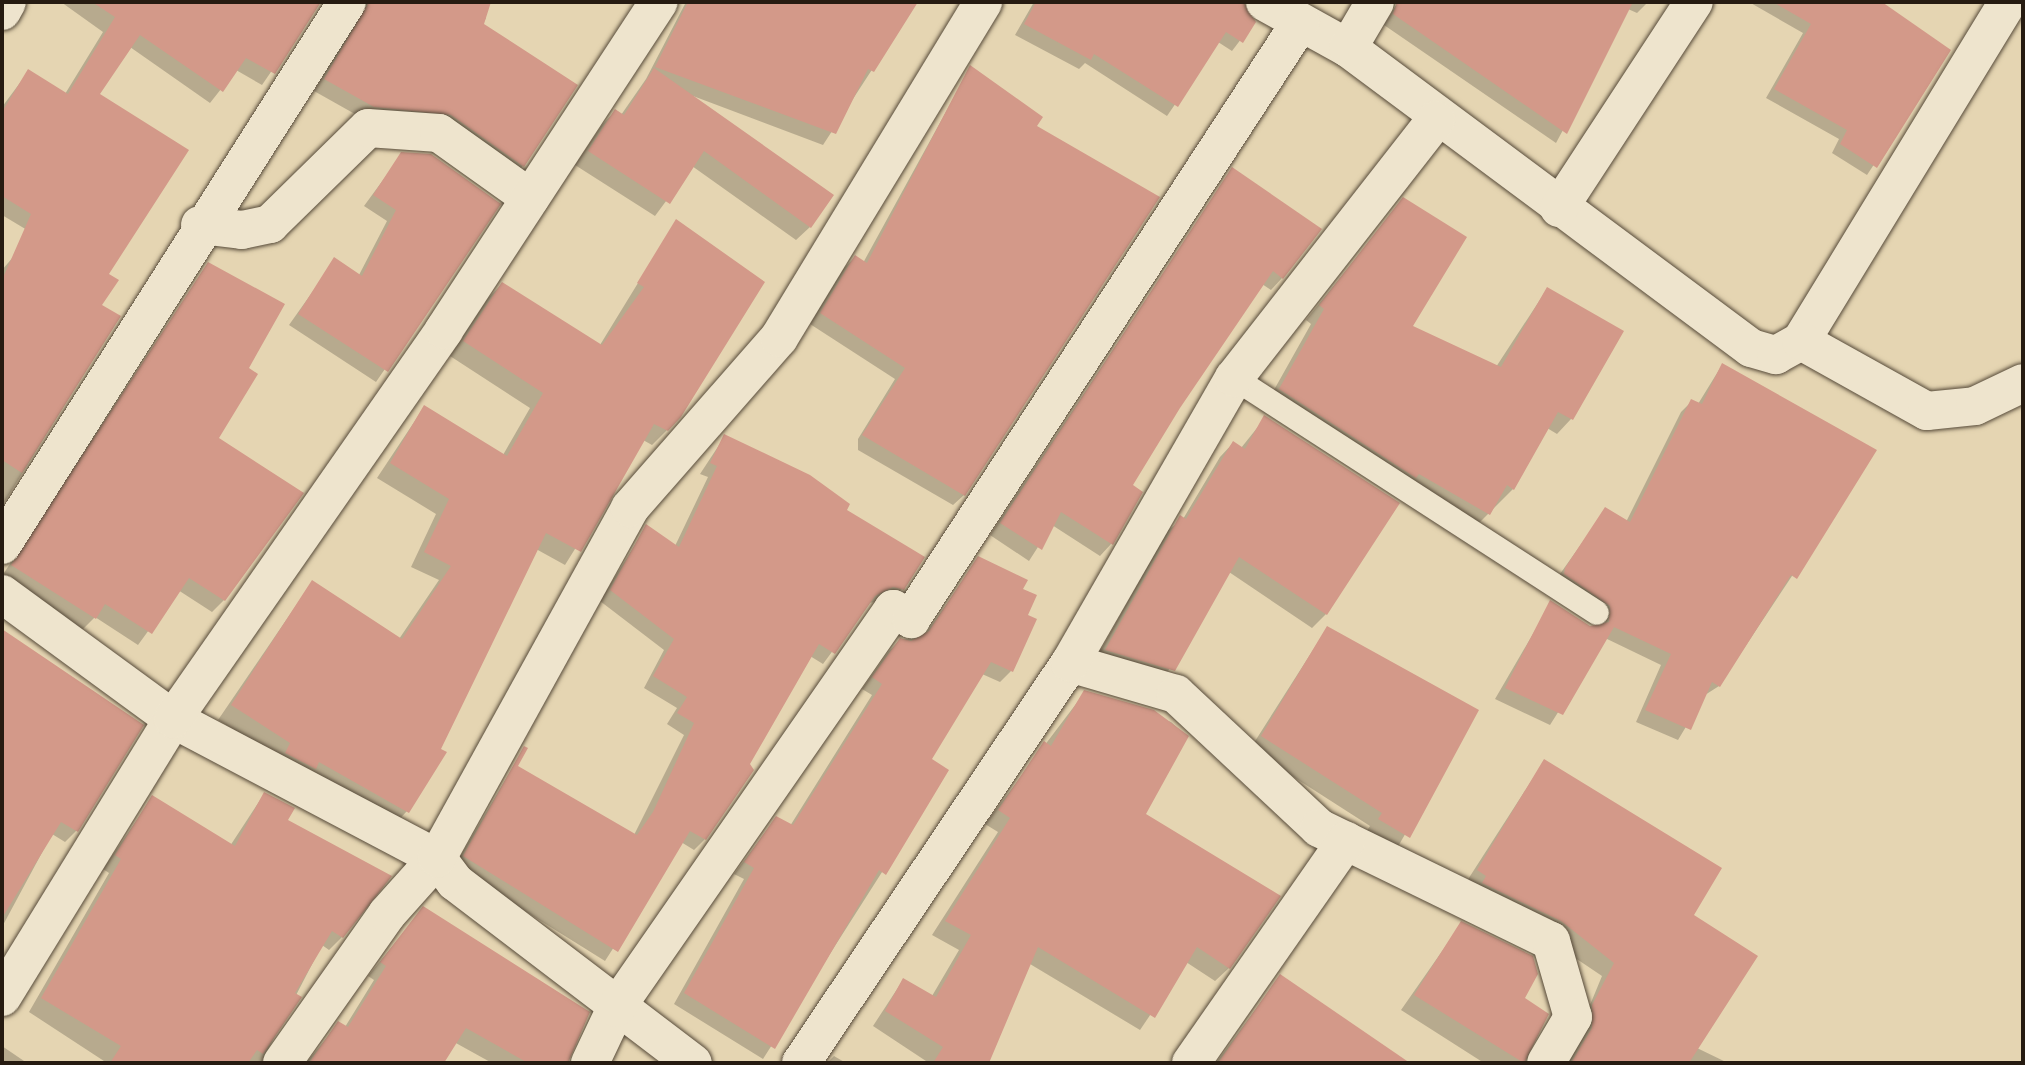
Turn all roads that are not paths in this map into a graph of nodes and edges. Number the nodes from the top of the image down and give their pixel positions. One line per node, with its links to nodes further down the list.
1 (7, 2): 9 (street)
2 (347, 2): 15 (street)
3 (659, 2): 13 (street)
4 (983, 2): 25 (street)
5 (1265, 2): 10 (street)
6 (1375, 2): 11 (street)
7 (1694, 2): 14 (street)
8 (2008, 2): 16 (street)
9 (2, 10)
10 (1300, 23): 11 (street); 27 (street)
11 (1348, 47): 12 (street)
12 (1436, 119): 14 (street); 17 (street)
13 (530, 198): 15 (street); 23 (street)
14 (1559, 208): 16 (street)
15 (200, 225): 19 (street)
16 (1801, 341): 18 (street)
17 (1234, 378): 21 (lane); 22 (street)
18 (2023, 383)
19 (2, 545)
20 (2, 594): 23 (street)
21 (1597, 613)
22 (1070, 663): 24 (street); 31 (street)
23 (173, 719): 25 (street); 26 (street)
24 (1346, 841): 32 (street); 33 (street)
25 (437, 858): 27 (street); 28 (street)
26 (2, 997)
27 (616, 1008): 29 (street); 30 (street)
28 (282, 1063)
29 (590, 1063)
30 (693, 1063)
31 (801, 1063)
32 (1191, 1063)
33 (1546, 1063)

